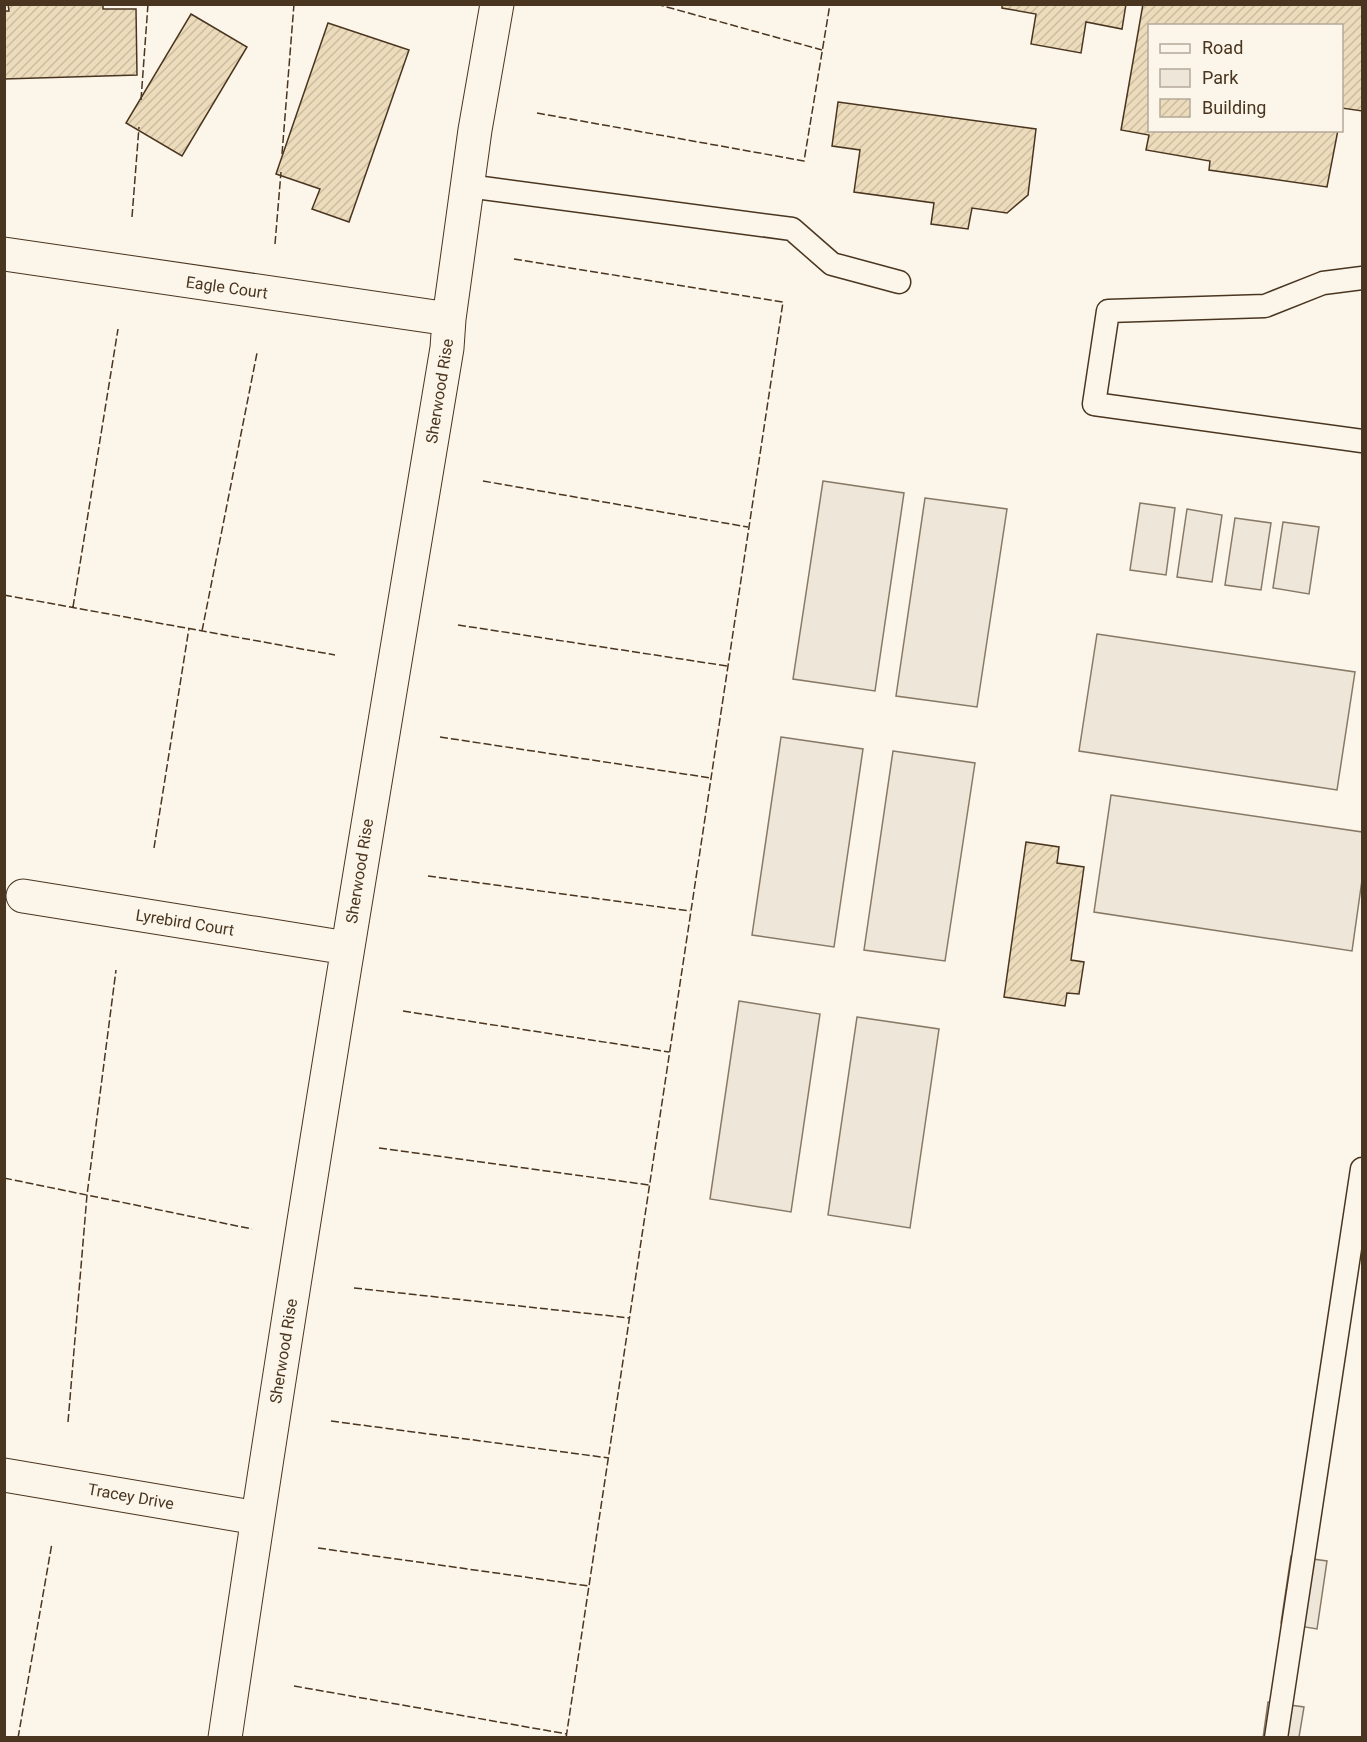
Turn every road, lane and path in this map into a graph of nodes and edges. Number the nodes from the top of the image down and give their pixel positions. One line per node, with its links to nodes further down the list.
1 (497, 4): 2 (street, Sherwood Rise)
2 (468, 186): 5 (lane); 6 (street, Sherwood Rise)
3 (4, 254): 6 (street, Eagle Court)
4 (1362, 278): 7 (lane)
5 (899, 282)
6 (449, 319): 9 (street, Sherwood Rise)
7 (1362, 441)
8 (22, 896): 9 (street, Lyrebird Court)
9 (346, 948): 12 (street, Sherwood Rise)
10 (1362, 1169): 14 (lane)
11 (4, 1475): 12 (street, Tracey Drive)
12 (257, 1518): 13 (street, Sherwood Rise)
13 (225, 1737)
14 (1276, 1737)

